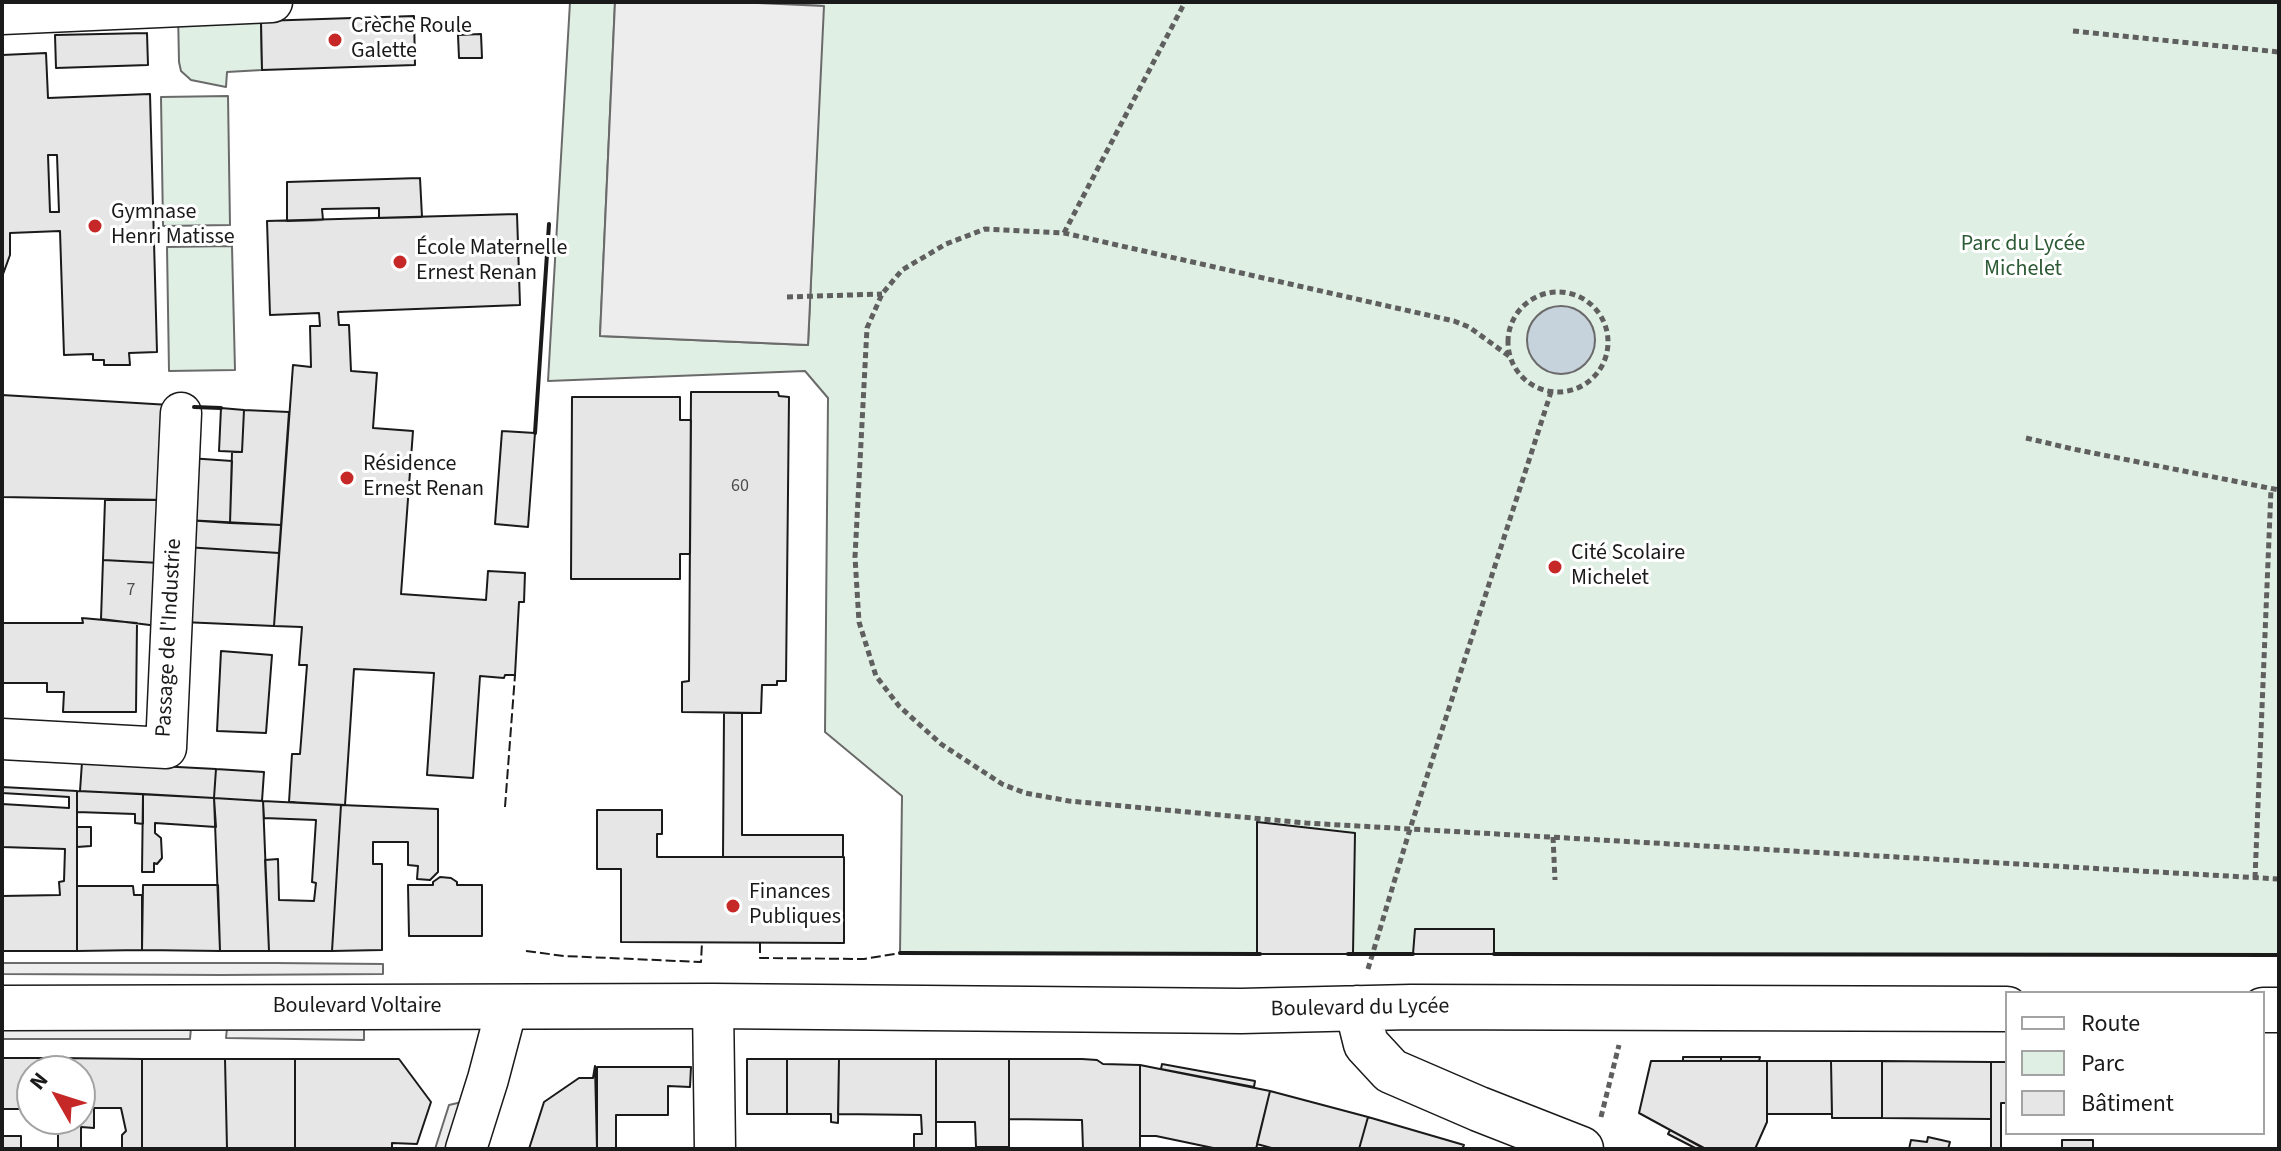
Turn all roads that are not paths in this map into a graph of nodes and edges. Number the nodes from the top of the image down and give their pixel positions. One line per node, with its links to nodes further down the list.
1 (272, 2): 2 (street)
2 (2, 14)
3 (181, 413): 4 (street, Passage de l'Industrie)
4 (2, 739)
5 (713, 1006): 6 (main road, Boulevard Voltaire); 8 (main road, Boulevard du Lycée); 12 (street)
6 (507, 1007): 7 (main road, Boulevard Voltaire); 11 (street)
7 (2, 1008)
8 (1357, 1008): 9 (main road, Boulevard du Lycée); 10 (main road)
9 (2005, 1009)
10 (1591, 1135)
11 (466, 1149)
12 (715, 1149)

